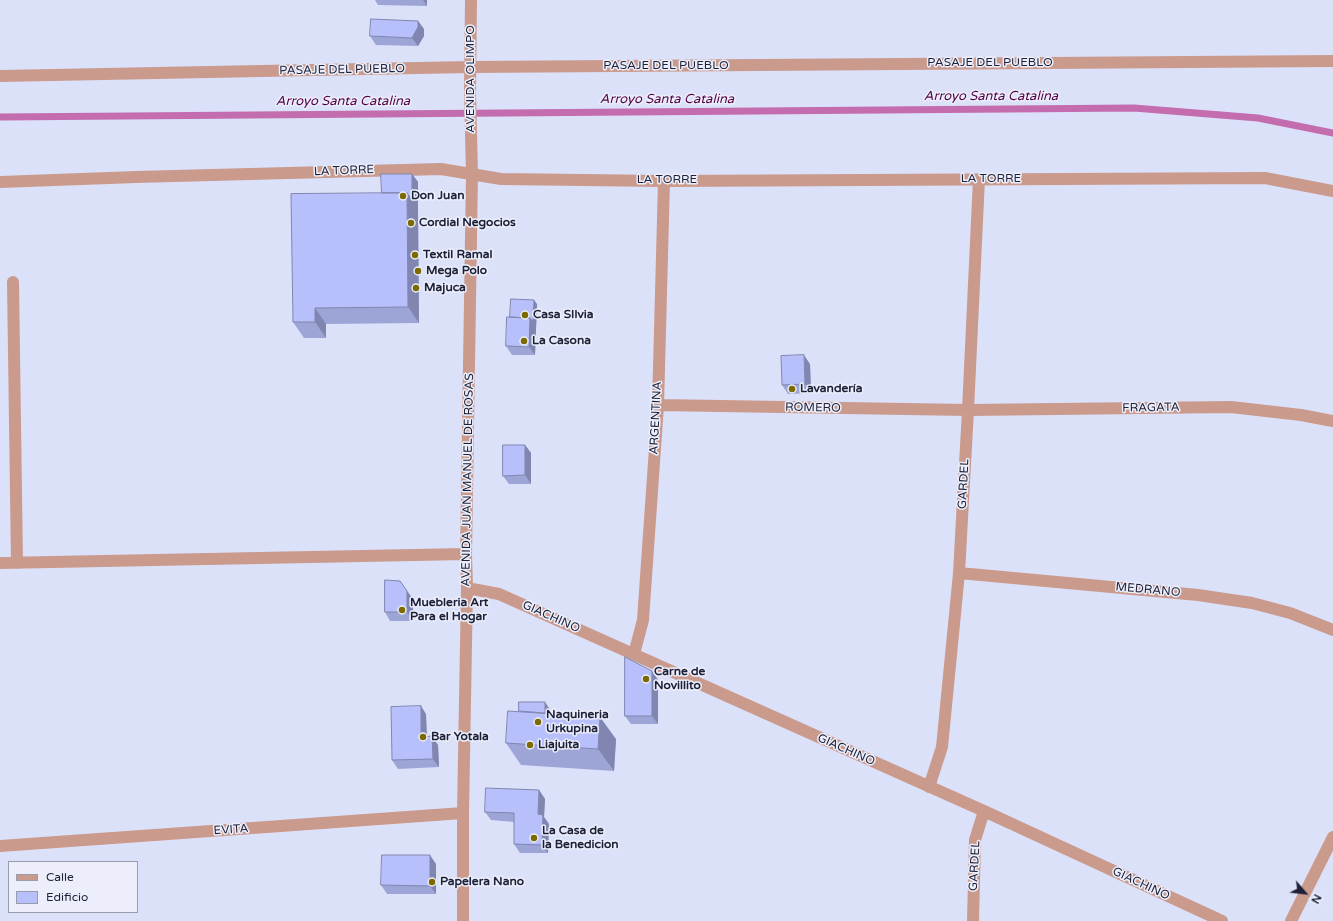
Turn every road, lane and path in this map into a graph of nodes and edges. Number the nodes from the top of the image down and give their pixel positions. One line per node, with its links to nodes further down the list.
1 (471, 0): 3 (street, AVENIDA OLIMPO)
2 (1333, 61): 3 (street, PASAJE DEL PUEBLO)
3 (470, 67): 4 (street, PASAJE DEL PUEBLO); 5 (street, AVENIDA OLIMPO)
4 (0, 76)
5 (471, 158): 6 (street, AVENIDA JUAN MANUEL DE ROSAS)
6 (472, 174): 8 (street, LA TORRE); 9 (street, LA TORRE); 15 (street, AVENIDA JUAN MANUEL DE ROSAS)
7 (979, 179): 8 (street, LA TORRE); 10 (street, LA TORRE); 13 (street, GARDEL)
8 (664, 181): 12 (street, ARGENTINA)
9 (0, 182)
10 (1333, 191)
11 (13, 282): 17 (street)
12 (658, 405): 13 (street, ROMERO); 21 (street, ARGENTINA)
13 (968, 410): 14 (street, FRAGATA); 18 (street, GARDEL)
14 (1333, 421)
15 (466, 554): 17 (street); 19 (street, AVENIDA JUAN MANUEL DE ROSAS)
16 (0, 563): 17 (street)
17 (17, 563)
18 (959, 573): 20 (street, MEDRANO); 22 (street, GARDEL)
19 (467, 588): 21 (street, GIACHINO); 24 (street, AVENIDA JUAN MANUEL DE ROSAS)
20 (1333, 630)
21 (634, 654): 22 (street, GIACHINO)
22 (929, 787): 23 (street, GIACHINO)
23 (984, 811): 28 (street, GARDEL); 29 (street, GIACHINO)
24 (463, 813): 26 (street, EVITA); 27 (street, AVENIDA JUAN MANUEL DE ROSAS)
25 (1333, 837): 30 (street)
26 (0, 846)
27 (464, 921)
28 (973, 921)
29 (1222, 921)
30 (1291, 921)

